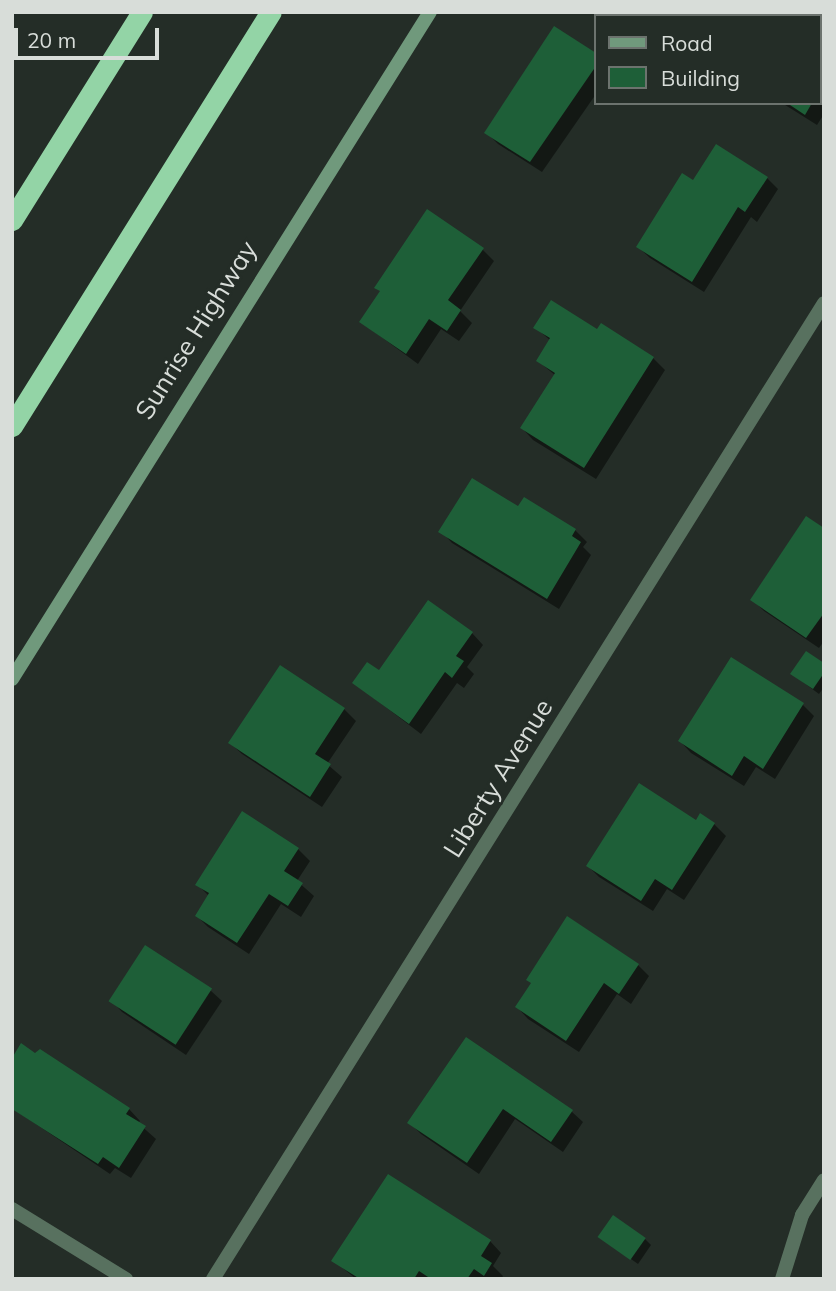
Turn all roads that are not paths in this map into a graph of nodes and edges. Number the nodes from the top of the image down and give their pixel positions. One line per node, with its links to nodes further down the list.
1 (142, 12): 4 (highway)
2 (271, 12): 6 (highway)
3 (429, 12): 7 (main road, Sunrise Highway)
4 (12, 220)
5 (824, 303): 11 (street, Liberty Avenue)
6 (12, 426)
7 (12, 679)
8 (824, 1180): 12 (street)
9 (12, 1209): 10 (street)
10 (125, 1279)
11 (213, 1279)
12 (782, 1279)

